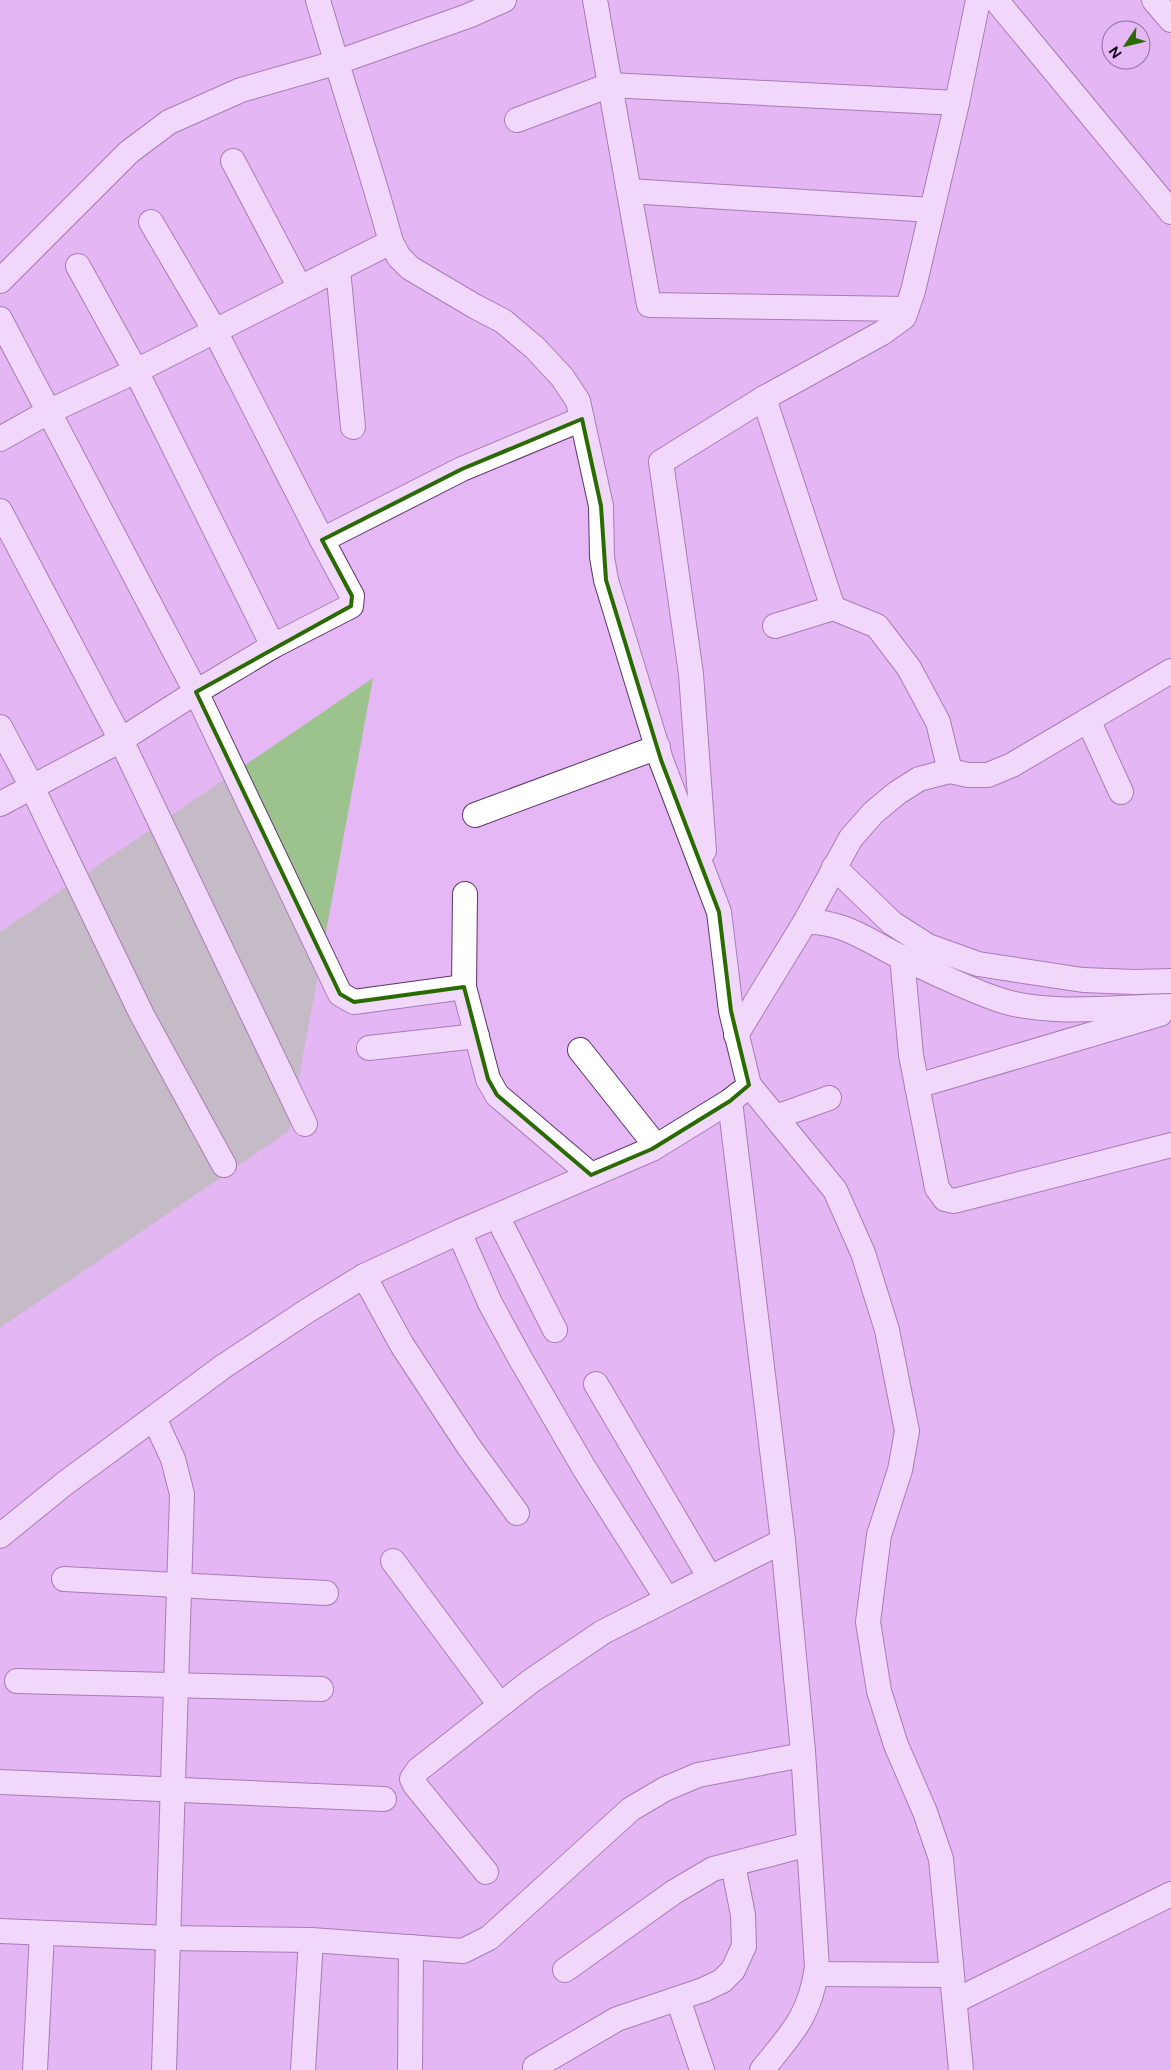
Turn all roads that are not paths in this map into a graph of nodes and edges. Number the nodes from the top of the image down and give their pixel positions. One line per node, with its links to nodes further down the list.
1 (318, 0): 8 (street)
2 (504, 0): 8 (street)
3 (595, 0): 9 (street)
4 (978, 0): 10 (street)
5 (996, 0): 15 (street)
6 (1154, 0): 7 (street)
7 (1171, 20)
8 (335, 63): 17 (street); 20 (street)
9 (610, 85): 10 (street); 11 (street); 13 (street)
10 (957, 103): 14 (street)
11 (517, 120)
12 (233, 161): 21 (street)
13 (629, 191): 14 (street); 22 (street)
14 (932, 210): 22 (street)
15 (1171, 212)
16 (150, 222): 24 (street)
17 (391, 242): 19 (street); 28 (street)
18 (78, 266): 25 (street)
19 (338, 269): 21 (street); 29 (street)
20 (0, 281)
21 (300, 288): 24 (street)
22 (906, 309): 26 (street)
23 (0, 319): 27 (street)
24 (214, 331): 25 (street); 32 (street)
25 (136, 371): 27 (street); 35 (street)
26 (764, 398): 33 (street); 48 (street)
27 (50, 411): 30 (street); 37 (street)
28 (582, 419): 32 (street); 41 (street)
29 (353, 427)
30 (0, 439)
31 (0, 511): 40 (street)
32 (322, 540): 35 (street)
33 (833, 608): 34 (street); 42 (street)
34 (776, 626)
35 (272, 646): 37 (street)
36 (1167, 680): 38 (street)
37 (196, 692): 40 (street); 53 (street)
38 (1088, 720): 42 (street); 44 (street)
39 (0, 727): 43 (street)
40 (121, 740): 43 (street); 65 (street)
41 (658, 747): 46 (street); 48 (street)
42 (950, 771): 47 (street)
43 (32, 787): 45 (street); 68 (street)
44 (1120, 792)
45 (0, 804)
46 (475, 815)
47 (834, 867): 50 (street); 52 (street)
48 (706, 877): 56 (street)
49 (465, 894): 53 (street)
50 (805, 922): 51 (street); 56 (street)
51 (902, 958): 54 (street); 61 (street)
52 (1171, 981)
53 (464, 987): 57 (street)
54 (1171, 1006)
55 (1171, 1011): 61 (street)
56 (736, 1035): 60 (street)
57 (477, 1036): 58 (street); 69 (street)
58 (369, 1048)
59 (580, 1050): 67 (street)
60 (748, 1085): 63 (street); 64 (street)
61 (917, 1086): 66 (street)
62 (828, 1098): 64 (street)
63 (730, 1101): 67 (street); 78 (street)
64 (776, 1117): 104 (street)
65 (305, 1124)
66 (1171, 1144)
67 (656, 1146): 69 (street)
68 (224, 1165)
69 (591, 1175): 70 (street)
70 (497, 1216): 71 (street); 73 (street)
71 (459, 1232): 72 (street); 84 (street)
72 (364, 1276): 75 (street); 76 (street)
73 (555, 1330)
74 (596, 1384): 80 (street)
75 (154, 1418): 77 (street); 82 (street)
76 (517, 1513)
77 (0, 1536)
78 (783, 1541): 80 (street); 89 (street)
79 (393, 1561): 88 (street)
80 (710, 1578): 84 (street)
81 (64, 1579): 82 (street)
82 (180, 1586): 83 (street); 86 (street)
83 (326, 1593)
84 (667, 1600): 88 (street)
85 (17, 1681): 86 (street)
86 (177, 1686): 87 (street); 91 (street)
87 (321, 1689)
88 (500, 1705): 95 (street)
89 (803, 1755): 93 (street); 101 (street)
90 (0, 1782): 91 (street)
91 (174, 1789): 92 (street); 99 (street)
92 (384, 1799)
93 (809, 1844): 94 (street); 103 (street)
94 (733, 1864): 102 (street); 105 (street)
95 (486, 1872)
96 (1171, 1894): 106 (street)
97 (0, 1931): 98 (street)
98 (42, 1933): 99 (street); 108 (street)
99 (170, 1938): 100 (street); 109 (street)
100 (311, 1940): 101 (street); 110 (street)
101 (411, 1947): 111 (street)
102 (566, 1970)
103 (816, 1974): 104 (street); 113 (street)
104 (952, 1975): 106 (street)
105 (678, 1999): 107 (street); 112 (street)
106 (954, 2001): 114 (street)
107 (535, 2067)
108 (35, 2070)
109 (164, 2070)
110 (303, 2070)
111 (410, 2070)
112 (702, 2070)
113 (762, 2070)
114 (961, 2070)

